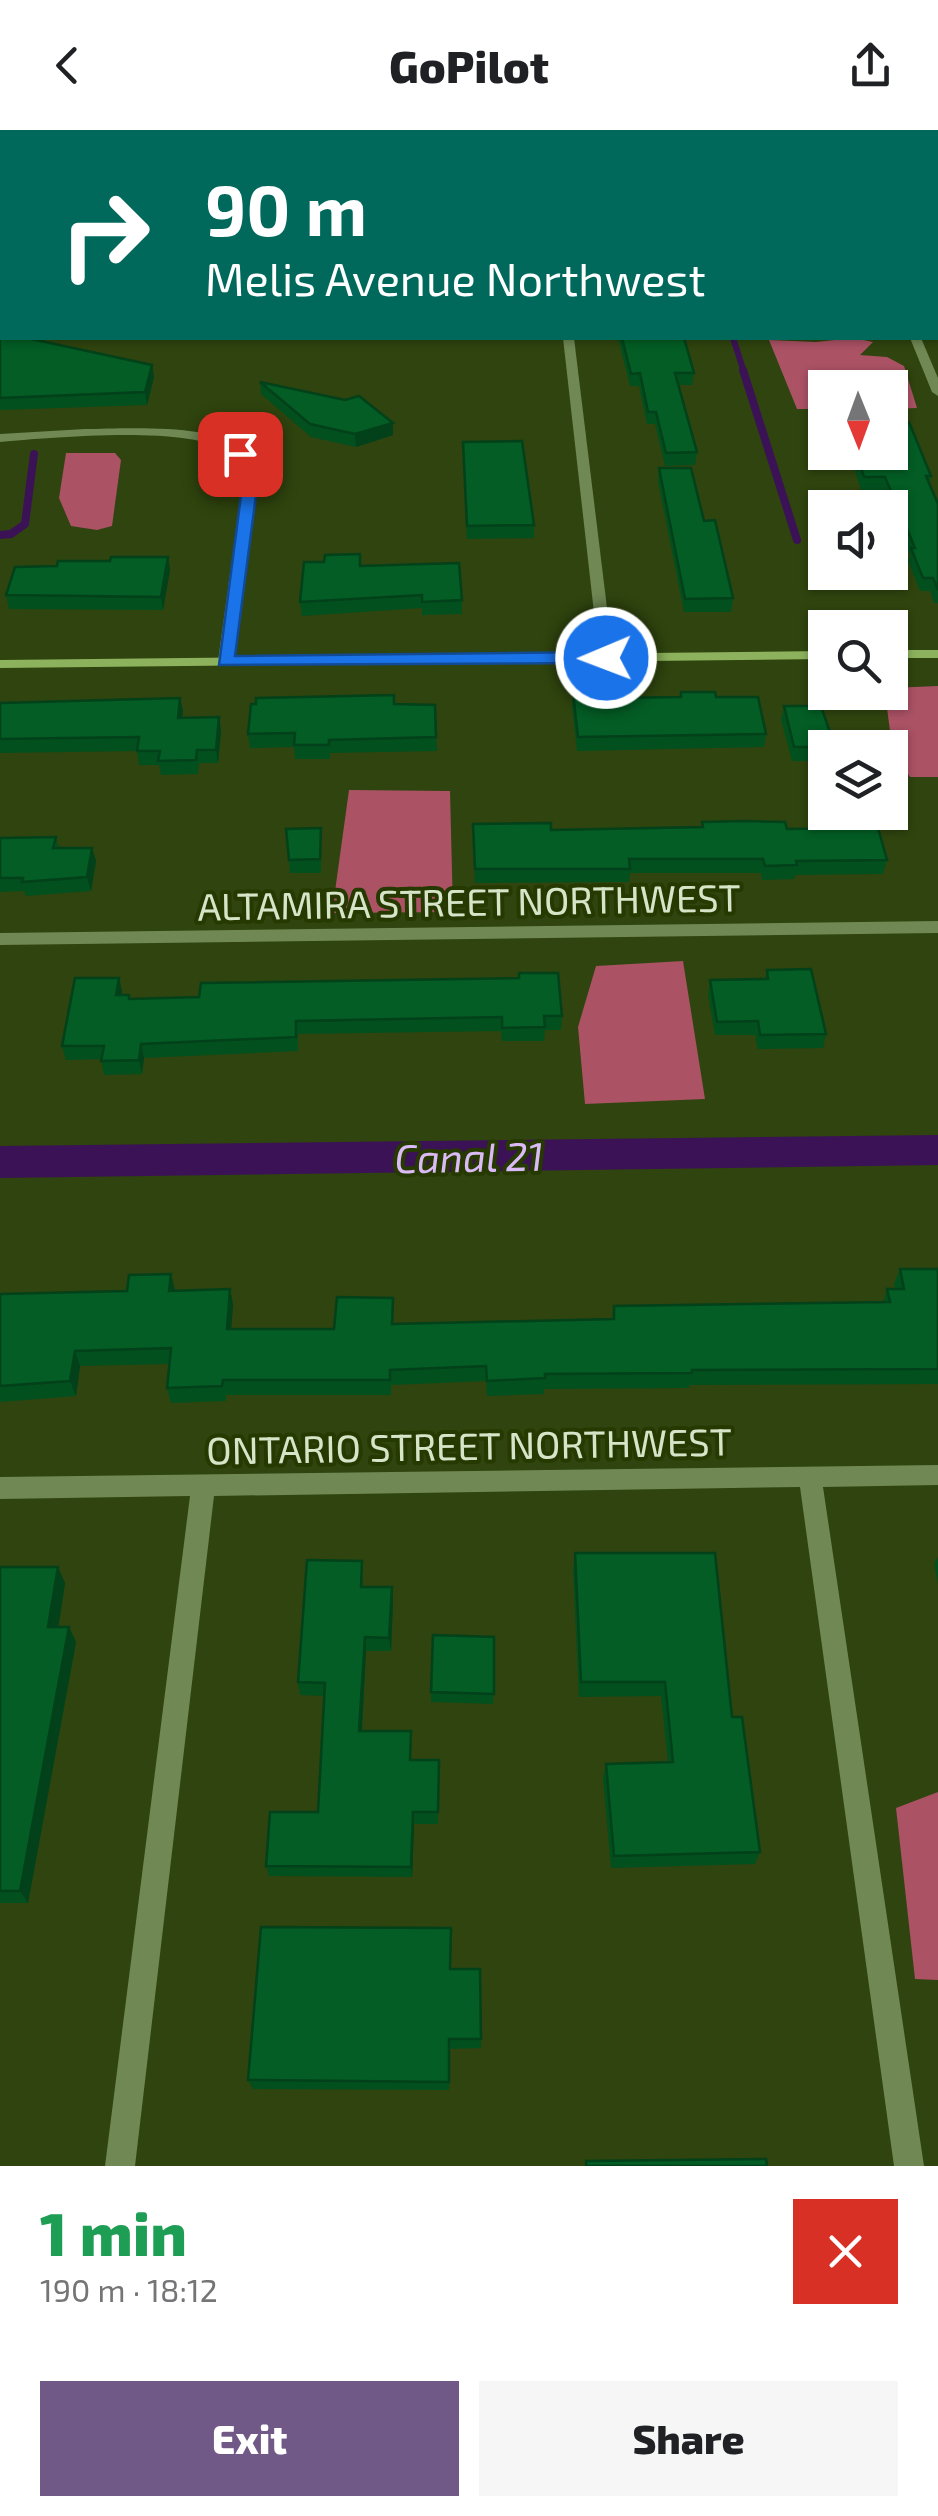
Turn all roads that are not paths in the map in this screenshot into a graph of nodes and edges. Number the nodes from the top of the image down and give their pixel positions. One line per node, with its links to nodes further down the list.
1 (568, 340): 8 (street)
2 (916, 340): 3 (street)
3 (938, 392)
4 (0, 438): 9 (street)
5 (908, 654): 6 (street)
6 (938, 654)
7 (808, 655): 8 (street)
8 (606, 658): 9 (street)
9 (226, 661): 10 (street)
10 (0, 664)
11 (938, 927): 12 (street, ALTAMIRA STREET NORTHWEST)
12 (0, 940)
13 (938, 1474): 14 (street, ONTARIO STREET NORTHWEST)
14 (810, 1478): 15 (street, ONTARIO STREET NORTHWEST); 18 (street)
15 (203, 1485): 16 (street, ONTARIO STREET NORTHWEST); 17 (street)
16 (0, 1488)
17 (120, 2166)
18 (909, 2166)

